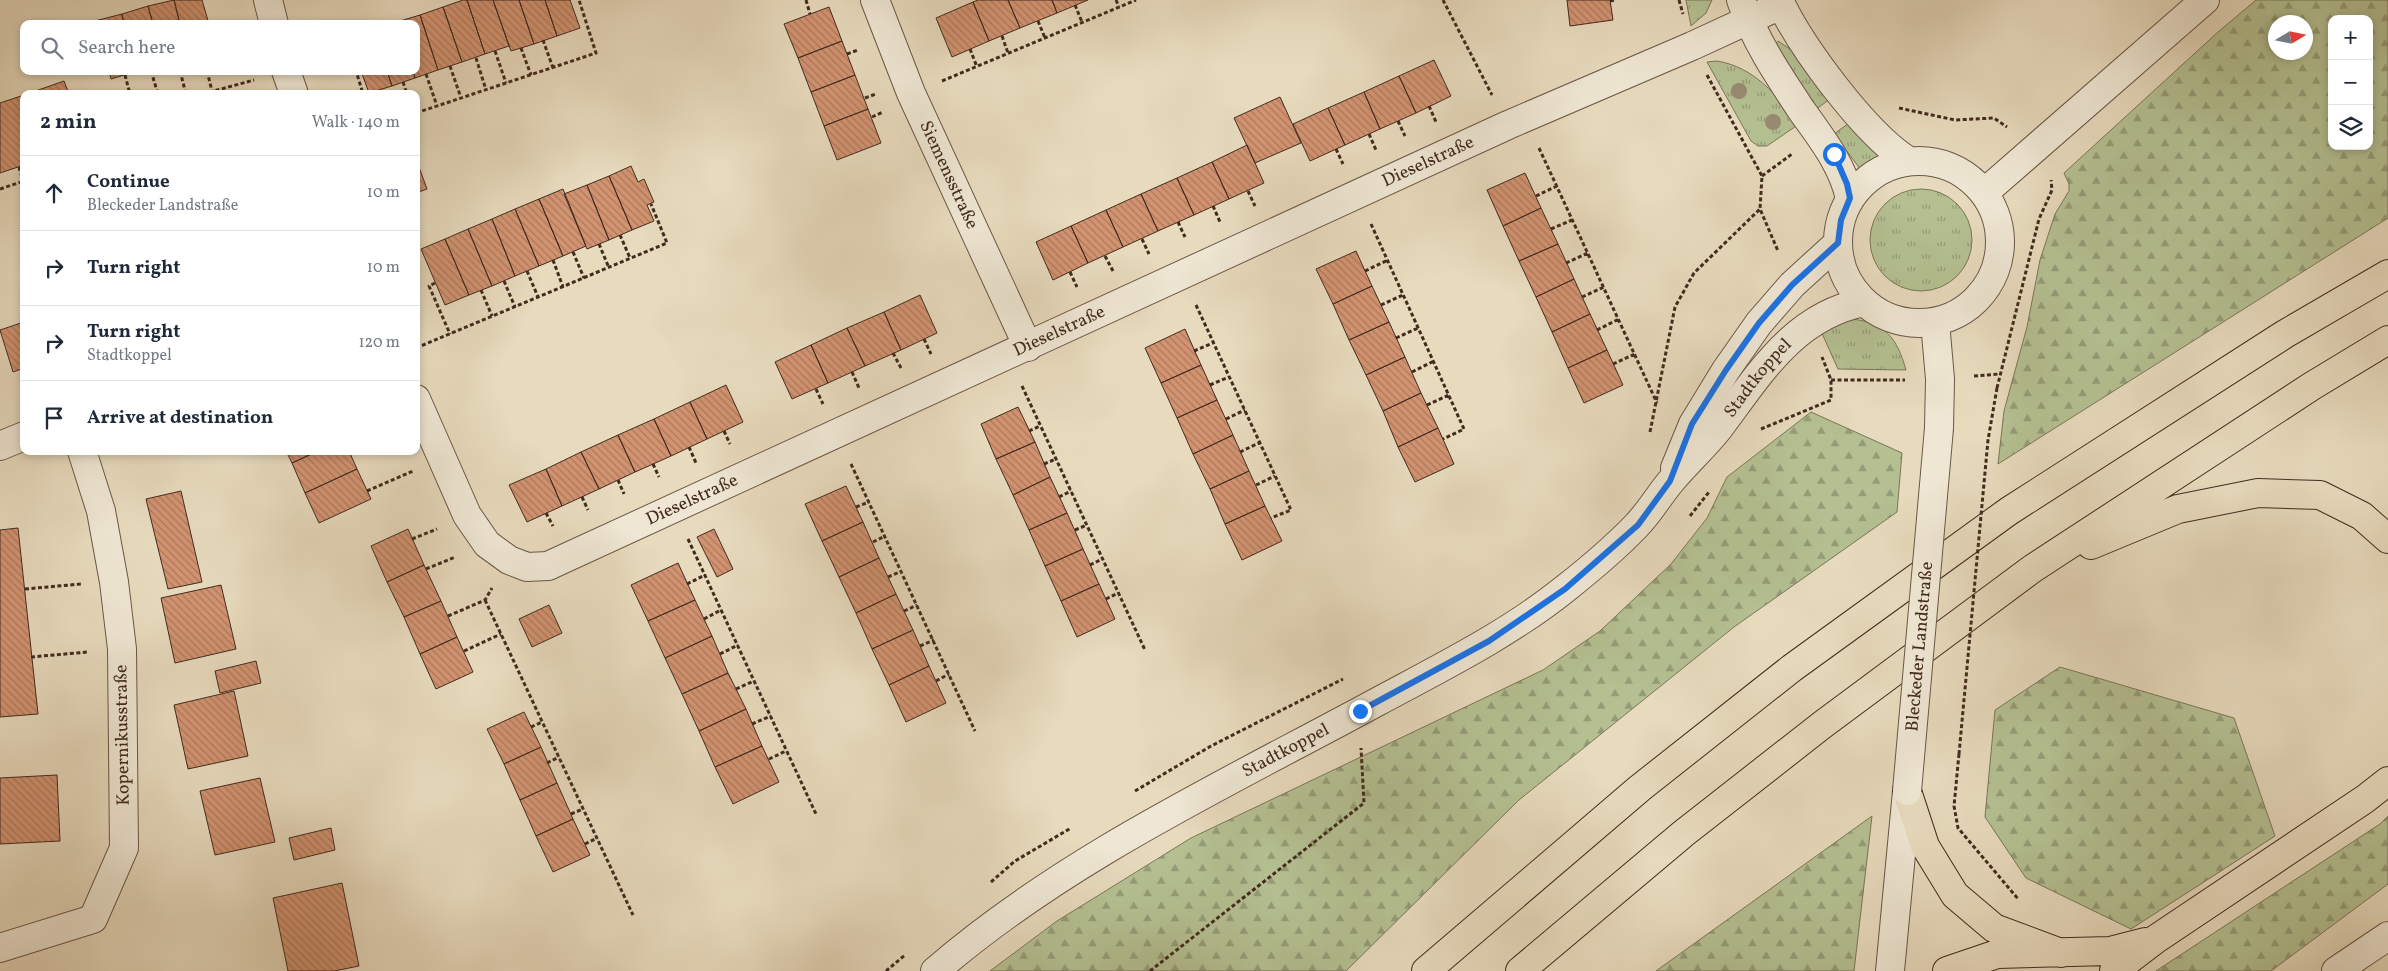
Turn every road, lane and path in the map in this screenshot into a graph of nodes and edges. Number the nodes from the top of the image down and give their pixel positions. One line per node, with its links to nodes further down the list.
1 (268, 0): 16 (street)
2 (579, 0): 30 (path)
3 (806, 0): 15 (path)
4 (875, 0): 51 (street, Siemensstraße)
5 (1116, 0): 13 (path)
6 (1136, 0): 13 (path)
7 (1443, 0): 55 (path)
8 (1616, 0): 10 (path)
9 (2206, 0): 60 (street)
10 (1610, 1)
11 (1780, 2): 14 (street, Dieselstraße); 56 (street)
12 (1075, 5): 18 (path)
13 (1119, 7): 18 (path)
14 (1744, 10): 22 (street, Dieselstraße); 63 (street)
15 (810, 14)
16 (273, 20)
17 (1038, 21): 20 (path)
18 (1082, 22): 20 (path)
19 (1002, 36): 26 (path)
20 (1045, 38): 26 (path)
21 (543, 40): 30 (path)
22 (1692, 46): 55 (street, Dieselstraße); 65 (path)
23 (522, 48): 38 (path)
24 (970, 49): 29 (path)
25 (495, 51): 41 (path)
26 (1008, 53): 29 (path)
27 (476, 58): 50 (path)
28 (450, 66): 52 (path)
29 (977, 67): 51 (path)
30 (553, 68): 38 (path)
31 (426, 74): 53 (path)
32 (125, 75): 42 (path)
33 (152, 75): 43 (path)
34 (181, 75): 44 (path)
35 (208, 75): 45 (path)
36 (287, 75): 47 (street)
37 (357, 75): 48 (path)
38 (531, 75): 41 (path)
39 (257, 79): 46 (path)
40 (403, 82): 49 (path)
41 (506, 83): 50 (path)
42 (129, 90)
43 (157, 90)
44 (185, 90)
45 (212, 90)
46 (216, 90)
47 (293, 90)
48 (362, 90)
49 (406, 90)
50 (486, 90): 52 (path)
51 (911, 94): 105 (street, Siemensstraße)
52 (461, 98): 53 (path)
53 (437, 106): 54 (path)
54 (420, 112)
55 (1516, 122): 58 (path); 61 (street, Dieselstraße)
56 (1907, 160): 60 (street); 63 (street)
57 (20, 182): 59 (path)
58 (1557, 186): 62 (path); 66 (path)
59 (0, 189)
60 (1985, 192): 97 (street)
61 (1357, 195): 75 (path); 81 (street, Dieselstraße)
62 (1536, 196)
63 (1850, 198): 69 (street)
64 (651, 204): 73 (path)
65 (1760, 209): 85 (path); 115 (path)
66 (1572, 220): 67 (path); 72 (path)
67 (1551, 229)
68 (620, 235): 73 (path)
69 (1838, 243): 85 (street, Stadtkoppel); 92 (street)
70 (599, 244): 77 (path)
71 (573, 252): 82 (path)
72 (1588, 253): 76 (path); 87 (path)
73 (630, 258): 77 (path)
74 (552, 260): 86 (path)
75 (1388, 260): 79 (path); 89 (path)
76 (1566, 262)
77 (609, 268): 82 (path)
78 (527, 271): 90 (path)
79 (1365, 271)
80 (2388, 274): 208 (highway)
81 (1182, 275): 103 (path); 105 (street, Dieselstraße)
82 (584, 278): 86 (path)
83 (504, 281): 94 (path)
84 (436, 283): 100 (path)
85 (1792, 285): 134 (street, Stadtkoppel)
86 (563, 286): 90 (path)
87 (1604, 287): 91 (path); 96 (path)
88 (481, 290): 95 (path)
89 (1403, 295): 93 (path); 98 (path)
90 (538, 297): 94 (path)
91 (1582, 297)
92 (1864, 302): 97 (street); 134 (street, Stadtkoppel)
93 (1381, 305)
94 (515, 307): 95 (path)
95 (492, 316): 100 (path)
96 (1619, 319): 99 (path); 107 (path)
97 (1935, 322): 190 (street, Bleckeder Landstraße, bridge)
98 (1418, 328): 101 (path); 108 (path)
99 (1597, 330)
100 (450, 334): 104 (path)
101 (1396, 338)
102 (2388, 340): 150 (highway)
103 (1213, 342): 106 (path); 112 (path)
104 (420, 346)
105 (1018, 351): 120 (path); 122 (street, Dieselstraße)
106 (1194, 351)
107 (1635, 354): 109 (path); 115 (path)
108 (1434, 361): 110 (path); 114 (path)
109 (1613, 364)
110 (1412, 372)
111 (1999, 374): 201 (path, bridge)
112 (1229, 377): 113 (path); 118 (path)
113 (1210, 385)
114 (1449, 395): 116 (path); 125 (path)
115 (1657, 402): 123 (path)
116 (1427, 405)
117 (420, 408): 130 (street, Dieselstraße)
118 (1245, 410): 119 (path); 126 (path)
119 (1226, 419)
120 (1040, 426): 121 (path); 131 (path)
121 (1029, 431)
122 (838, 434): 139 (path); 141 (street, Dieselstraße)
123 (1650, 436)
124 (20, 438): 127 (street)
125 (1443, 439)
126 (1260, 443): 128 (path); 133 (path)
127 (0, 446)
128 (1240, 452)
129 (83, 455): 154 (street, Kopernikusstraße)
130 (442, 458): 136 (path); 141 (street, Dieselstraße)
131 (1056, 459): 132 (path); 137 (path)
132 (1044, 464)
133 (1275, 476): 135 (path); 142 (path)
134 (1670, 481): 178 (street, Stadtkoppel)
135 (1256, 485)
136 (367, 491)
137 (1071, 491): 138 (path); 143 (path)
138 (1059, 497)
139 (869, 502): 140 (path); 145 (path)
140 (856, 508)
141 (674, 509): 152 (path)
142 (1272, 518)
143 (1086, 525): 144 (path); 148 (path)
144 (1075, 530)
145 (885, 536): 147 (path); 151 (path)
146 (2388, 538): 150 (highway)
147 (873, 542)
148 (1102, 559): 149 (path); 157 (path)
149 (1090, 565)
150 (2032, 569): 209 (highway)
151 (902, 571): 153 (path); 159 (path)
152 (705, 575): 155 (path); 160 (path)
153 (888, 577)
154 (114, 582): 156 (path); 168 (street, Kopernikusstraße)
155 (688, 584)
156 (25, 589)
157 (1118, 593): 158 (path); 169 (path)
158 (1106, 598)
159 (917, 605): 161 (path); 165 (path)
160 (721, 610): 163 (path); 166 (path)
161 (904, 611)
162 (448, 616): 164 (path)
163 (704, 619)
164 (501, 634): 170 (path); 180 (path)
165 (934, 640): 167 (path); 173 (path)
166 (738, 645): 171 (path); 175 (path)
167 (920, 646)
168 (122, 649): 172 (path); 202 (street, Kopernikusstraße)
169 (1145, 650)
170 (464, 651)
171 (720, 654)
172 (32, 657)
173 (949, 674): 176 (path); 183 (path)
174 (1350, 675): 189 (path)
175 (754, 681): 177 (path); 179 (path)
176 (936, 681)
177 (736, 689)
178 (1360, 711): 206 (street, Stadtkoppel); 207 (path)
179 (771, 716): 181 (path); 184 (path)
180 (542, 722): 182 (path); 185 (path)
181 (752, 724)
182 (531, 727)
183 (976, 731)
184 (786, 751): 186 (path); 193 (path)
185 (559, 757): 187 (path); 191 (path)
186 (769, 759)
187 (547, 763)
188 (2388, 781): 200 (highway)
189 (1134, 791)
190 (1907, 791): 201 (highway); 210 (street, Bleckeder Landstraße)
191 (583, 808): 192 (path); 195 (path)
192 (571, 814)
193 (816, 814)
194 (1075, 826): 197 (path)
195 (597, 838): 196 (path); 198 (path)
196 (585, 844)
197 (985, 887)
198 (633, 915)
199 (2388, 936): 213 (street)
200 (2156, 939): 204 (highway); 212 (highway)
201 (2028, 942): 204 (highway)
202 (0, 948)
203 (909, 952): 205 (path)
204 (2061, 953): 211 (highway)
205 (886, 971)
206 (935, 971)
207 (1150, 971)
208 (1426, 971)
209 (1520, 971)
210 (1890, 971)
211 (1947, 971)
212 (2114, 971)
213 (2336, 971)

